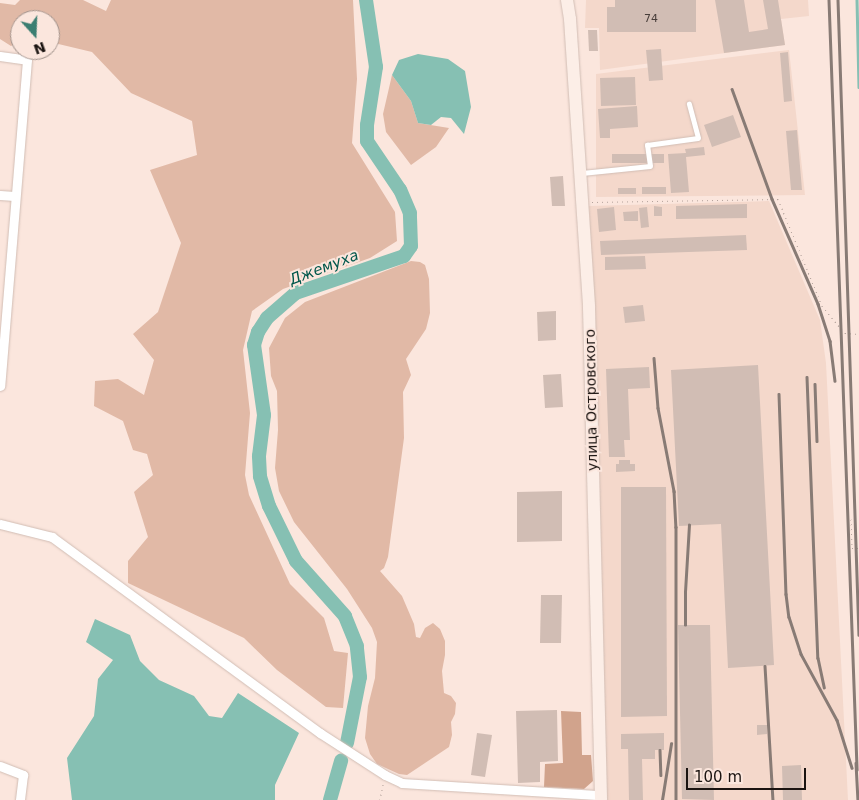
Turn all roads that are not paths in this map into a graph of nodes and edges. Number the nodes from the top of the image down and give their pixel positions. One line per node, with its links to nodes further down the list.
1 (567, 0): 4 (street, улица Островского)
2 (0, 56): 6 (street)
3 (689, 104): 4 (lane)
4 (580, 173): 10 (street, улица Островского)
5 (0, 195): 6 (street)
6 (14, 196): 7 (street)
7 (0, 386)
8 (0, 524): 10 (street)
9 (0, 766): 11 (street)
10 (601, 797)
11 (20, 800)

